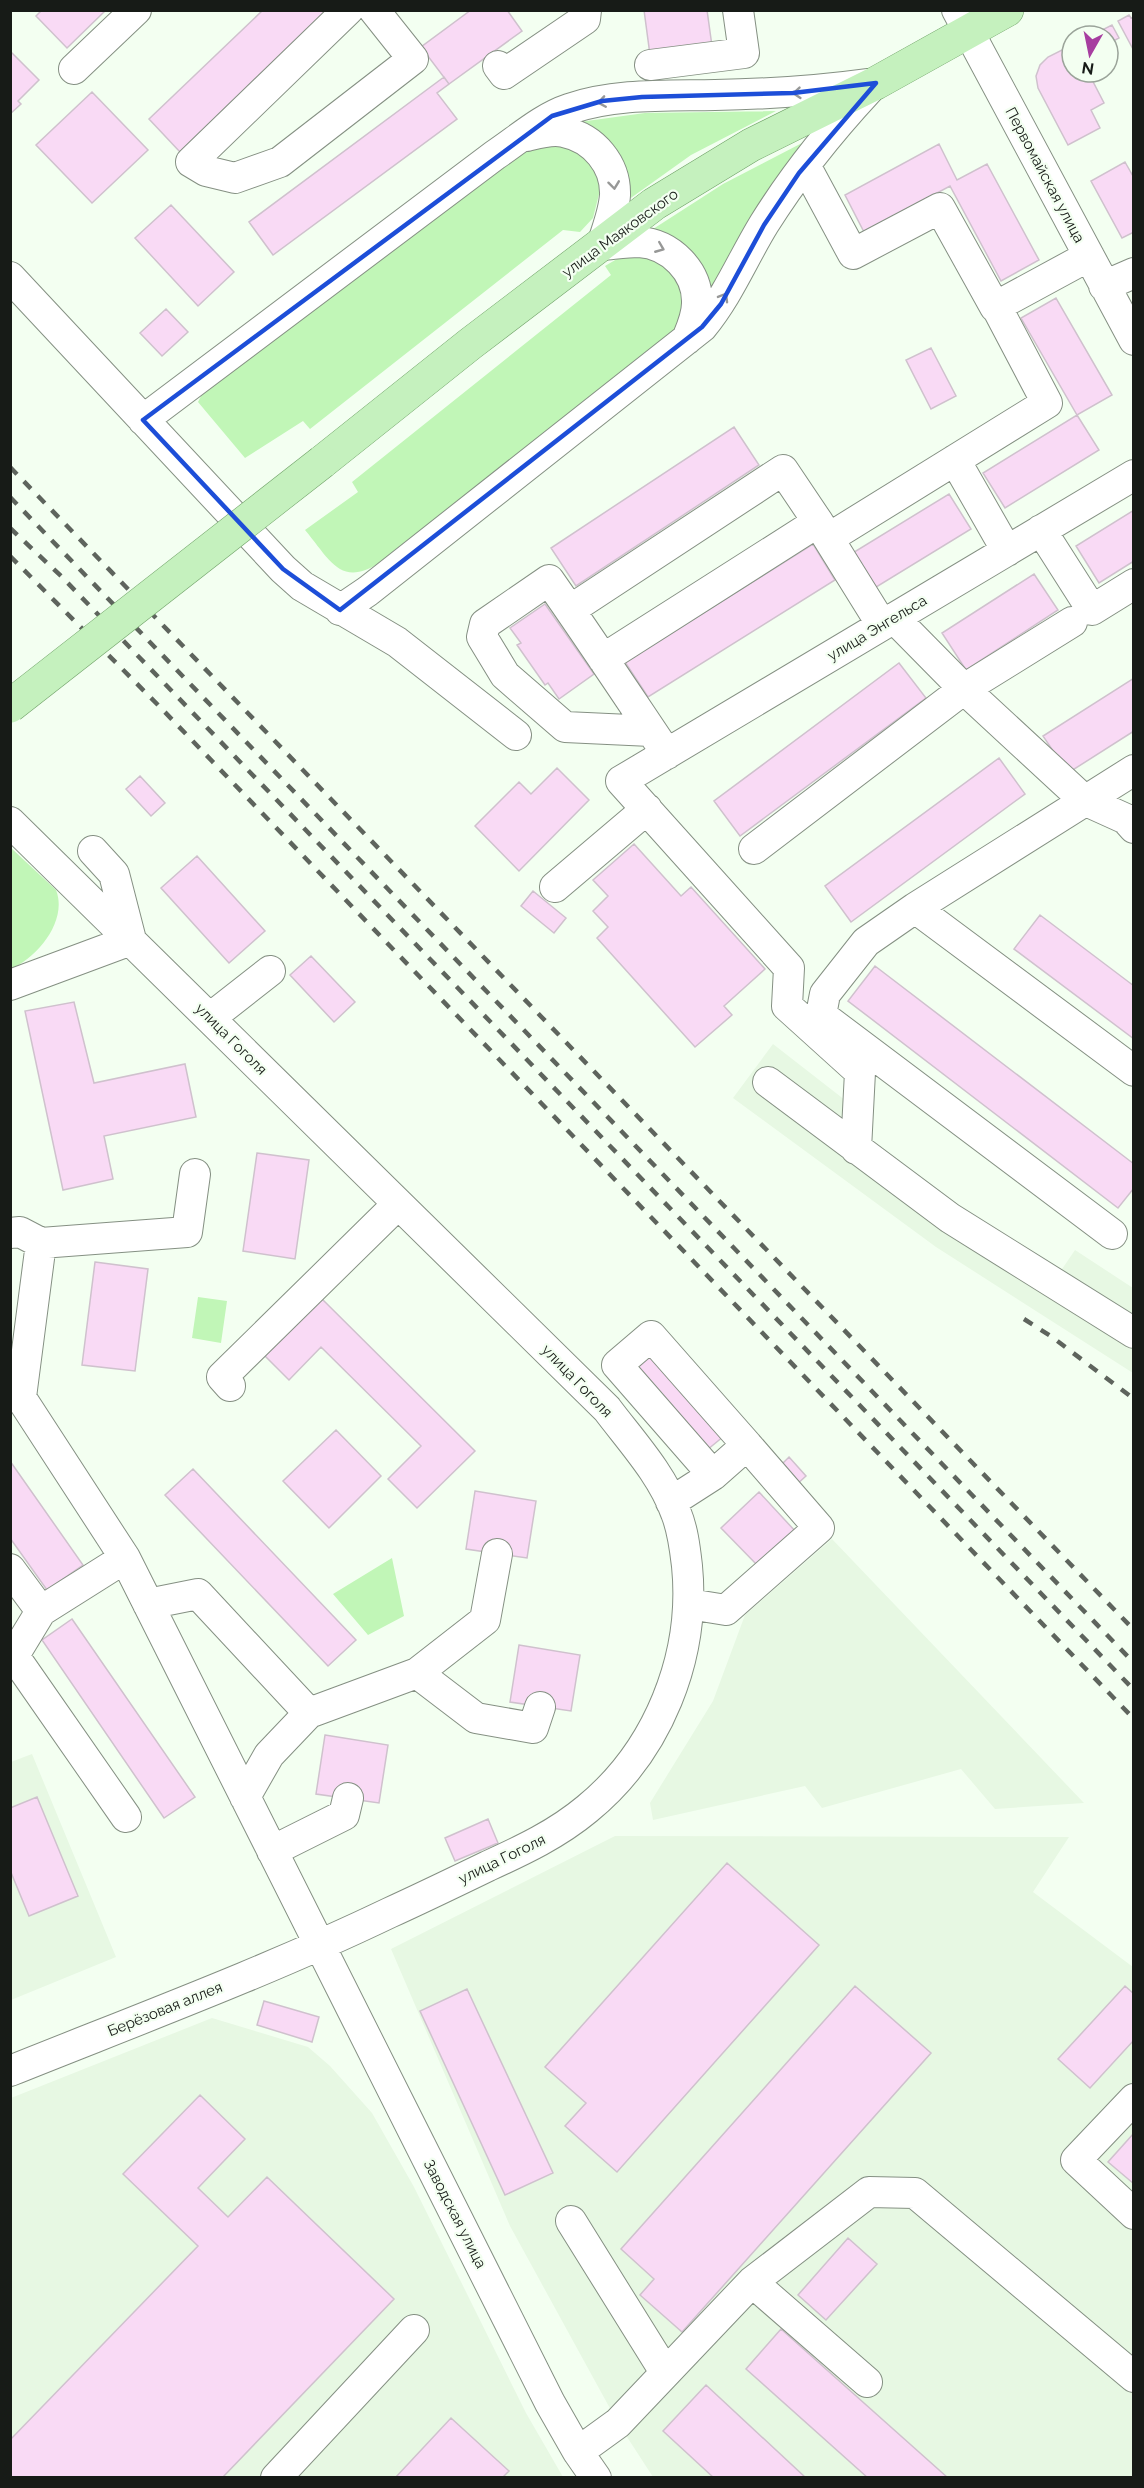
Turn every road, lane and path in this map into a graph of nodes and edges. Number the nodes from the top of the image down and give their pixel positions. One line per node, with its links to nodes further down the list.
1 (136, 10): 10 (street)
2 (348, 10): 3 (street)
3 (374, 10)
4 (586, 10): 9 (street)
5 (738, 10): 8 (street)
6 (1007, 10): 7 (main road, улица Маяковского)
7 (963, 21): 11 (main road, улица Маяковского); 15 (street, Первомайская улица)
8 (650, 65)
9 (498, 66)
10 (74, 69)
11 (876, 83): 12 (street, one-way to 12); 13 (street); 14 (main road, улица Маяковского)
12 (521, 138): 14 (street, one-way to 14); 22 (street)
13 (805, 165): 19 (street); 21 (street, one-way to 13)
14 (602, 245): 21 (street, one-way to 21); 35 (main road, улица Маяковского, bridge)
15 (1089, 256): 18 (street, Первомайская улица); 19 (street)
16 (1134, 273): 18 (street)
17 (10, 277): 22 (street)
18 (1104, 286): 20 (street, Первомайская улица)
19 (996, 306): 23 (street)
20 (1134, 340)
21 (686, 341): 29 (street)
22 (142, 420): 29 (street)
23 (955, 460): 25 (street); 27 (street)
24 (1134, 475): 26 (street, улица Энгельса)
25 (824, 530): 30 (street); 31 (street); 33 (street)
26 (1041, 530): 27 (street, улица Энгельса); 28 (street)
27 (1007, 551): 31 (street, улица Энгельса)
28 (1134, 584)
29 (340, 610): 36 (street)
30 (570, 610): 33 (street); 37 (street)
31 (888, 622): 34 (street); 37 (street, улица Энгельса)
32 (1072, 622): 34 (street)
33 (603, 659): 37 (street)
34 (964, 689): 39 (street); 43 (street)
35 (10, 706)
36 (516, 735)
37 (659, 742): 40 (street, улица Энгельса)
38 (1134, 770): 39 (street)
39 (1084, 800): 42 (street); 46 (street)
40 (647, 809): 45 (street); 53 (street)
41 (10, 822): 47 (street, улица Гоголя)
42 (1134, 828)
43 (754, 849)
44 (93, 851): 47 (street)
45 (555, 887)
46 (915, 908): 51 (street); 57 (street)
47 (131, 940): 49 (street); 50 (street, улица Гоголя)
48 (270, 972): 50 (street)
49 (10, 985)
50 (210, 1018): 55 (street, улица Гоголя)
51 (1134, 1071)
52 (768, 1082): 53 (street)
53 (856, 1149): 59 (street)
54 (195, 1174): 58 (street)
55 (398, 1204): 60 (street); 64 (street, улица Гоголя)
56 (10, 1233): 58 (street)
57 (1112, 1234)
58 (41, 1243): 61 (street)
59 (1134, 1333)
60 (231, 1386)
61 (16, 1389): 66 (street, Заводская улица)
62 (747, 1445): 63 (street); 63 (street); 69 (street)
63 (713, 1475): 64 (street)
64 (671, 1502): 69 (street, улица Гоголя)
65 (497, 1554): 72 (street)
66 (124, 1558): 68 (street, Заводская улица); 70 (street)
67 (10, 1569): 70 (street)
68 (148, 1604): 74 (street); 75 (street, Заводская улица)
69 (689, 1604): 79 (street, улица Гоголя)
70 (41, 1611): 71 (street)
71 (12, 1659): 77 (street)
72 (417, 1673): 73 (street); 74 (street)
73 (540, 1707)
74 (309, 1713): 75 (street)
75 (245, 1797): 78 (street, Заводская улица)
76 (348, 1798): 78 (street)
77 (126, 1817)
78 (272, 1851): 79 (street, Заводская улица)
79 (320, 1946): 80 (street, Берёзовая аллея); 89 (street, Заводская улица)
80 (10, 2071)
81 (1134, 2099): 82 (street)
82 (1134, 2214)
83 (571, 2221): 86 (street)
84 (752, 2282): 86 (street); 87 (street); 88 (street)
85 (414, 2330): 90 (street)
86 (665, 2372): 89 (street)
87 (1134, 2377)
88 (867, 2382)
89 (578, 2452): 91 (street, Заводская улица)
90 (276, 2478)
91 (596, 2478)

